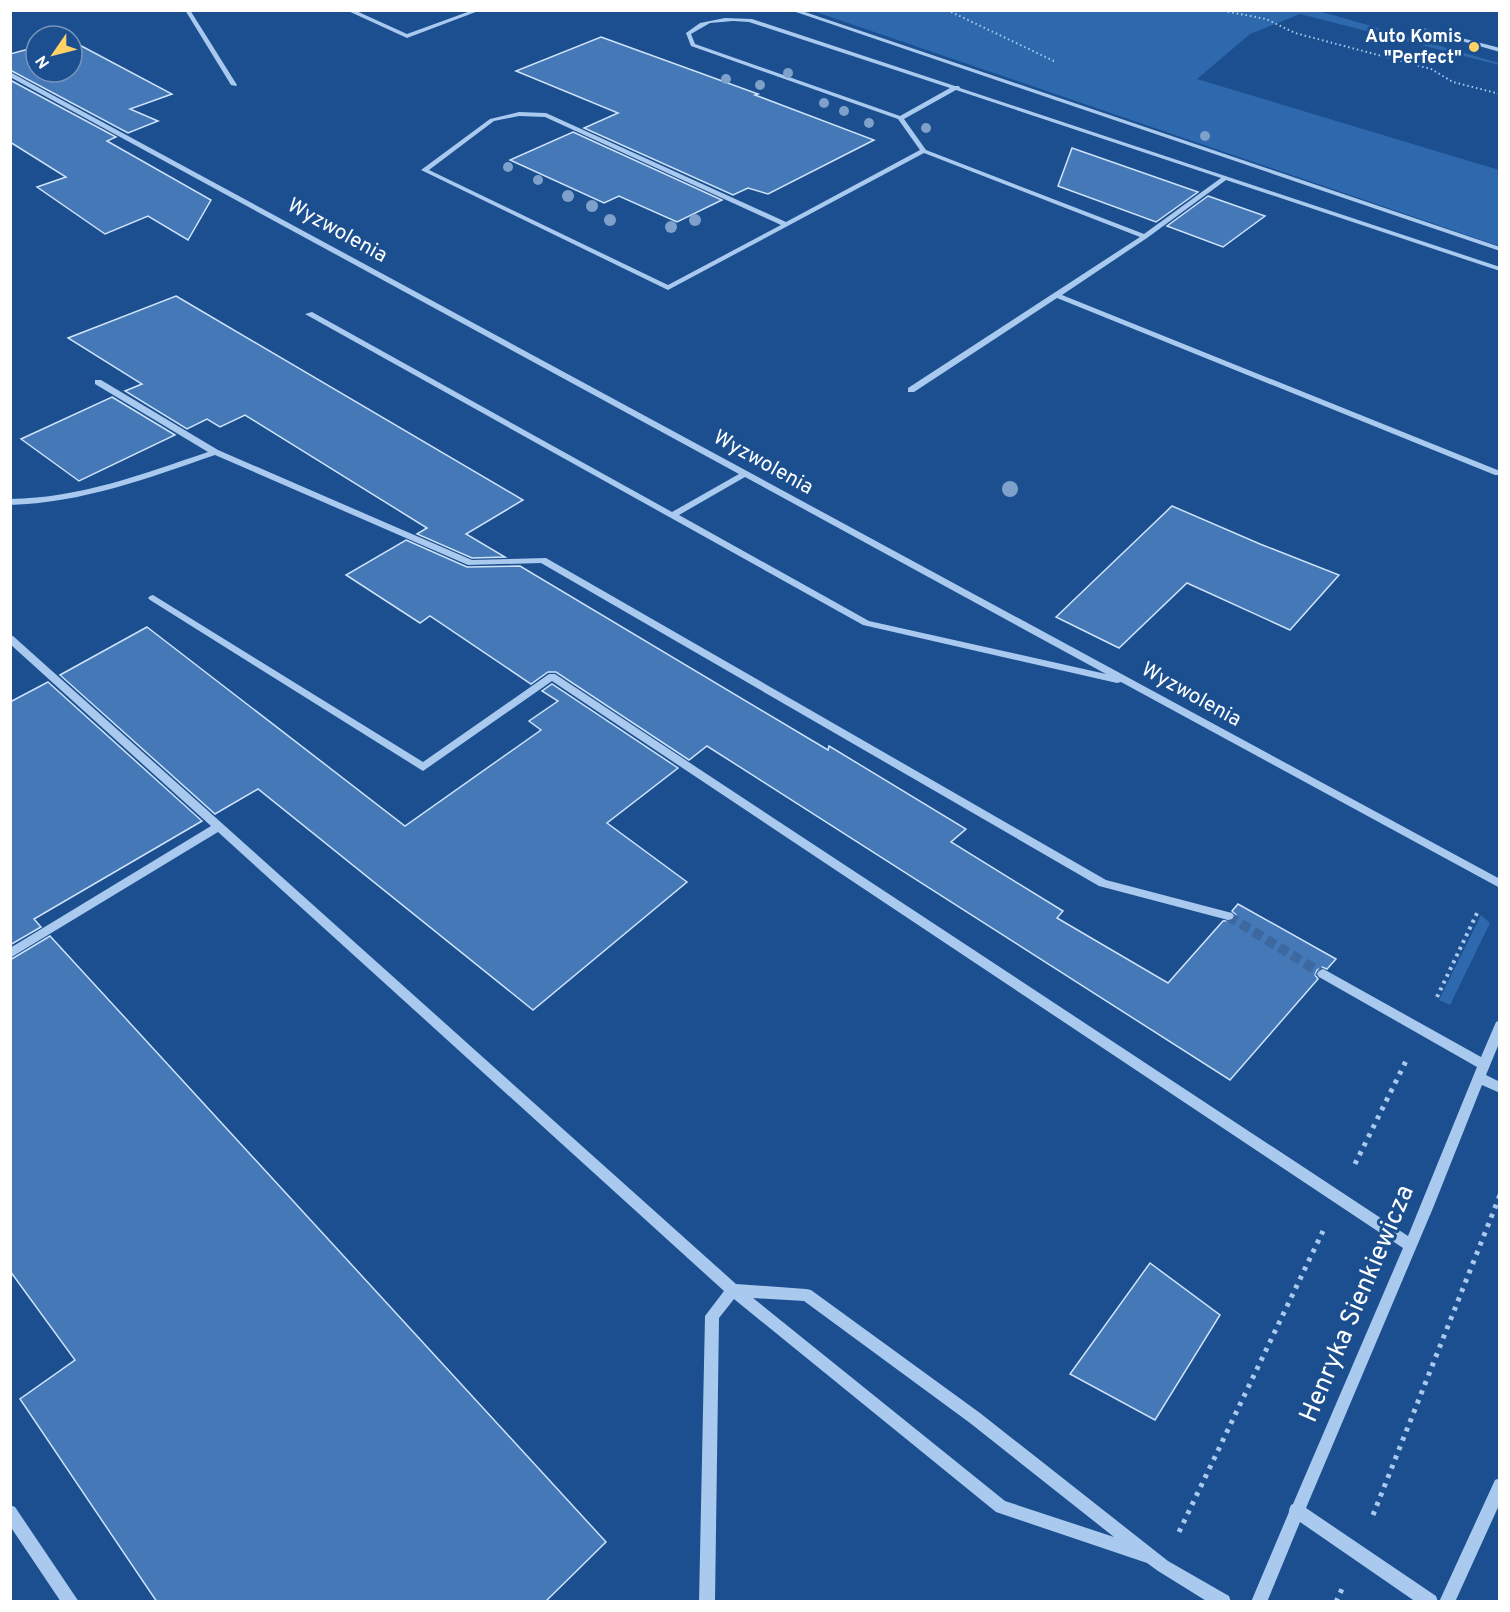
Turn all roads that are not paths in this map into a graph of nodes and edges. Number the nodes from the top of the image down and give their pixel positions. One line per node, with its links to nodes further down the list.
1 (187, 10): 8 (street)
2 (348, 10): 3 (street)
3 (479, 10)
4 (792, 10): 15 (street)
5 (1425, 29): 6 (street)
6 (1500, 50)
7 (10, 74): 23 (street, Wyzwolenia)
8 (234, 85)
9 (957, 87): 10 (street); 10 (street); 12 (street)
10 (900, 118): 11 (street)
11 (924, 151): 13 (street); 14 (street)
12 (1224, 179): 14 (street); 16 (street)
13 (787, 225): 13 (street)
14 (1145, 237): 17 (street)
15 (1500, 249)
16 (1500, 269)
17 (1056, 295): 20 (street); 22 (street)
18 (309, 314): 25 (street)
19 (98, 382): 21 (street)
20 (910, 390)
21 (215, 452): 24 (street); 31 (street)
22 (1498, 473)
23 (745, 474): 25 (street); 28 (street, Wyzwolenia)
24 (10, 502)
25 (673, 516): 28 (street)
26 (153, 598): 37 (street)
27 (10, 638): 29 (street)
28 (1132, 683): 30 (street, Wyzwolenia)
29 (219, 826): 32 (street); 38 (street)
30 (1500, 884)
31 (1228, 916)
32 (10, 954)
33 (1323, 974): 35 (street)
34 (1500, 1025): 35 (street, Henryka Sienkiewicza)
35 (1482, 1072): 36 (street); 37 (street, Henryka Sienkiewicza)
36 (1500, 1088)
37 (1410, 1245): 40 (street, Henryka Sienkiewicza)
38 (733, 1290): 42 (street); 42 (street); 44 (street)
39 (1500, 1485): 48 (street)
40 (1296, 1510): 46 (street, Henryka Sienkiewicza); 47 (street)
41 (10, 1512): 43 (street)
42 (1152, 1557): 45 (street)
43 (71, 1602)
44 (707, 1602)
45 (1223, 1602)
46 (1259, 1602)
47 (1430, 1602)
48 (1447, 1602)

